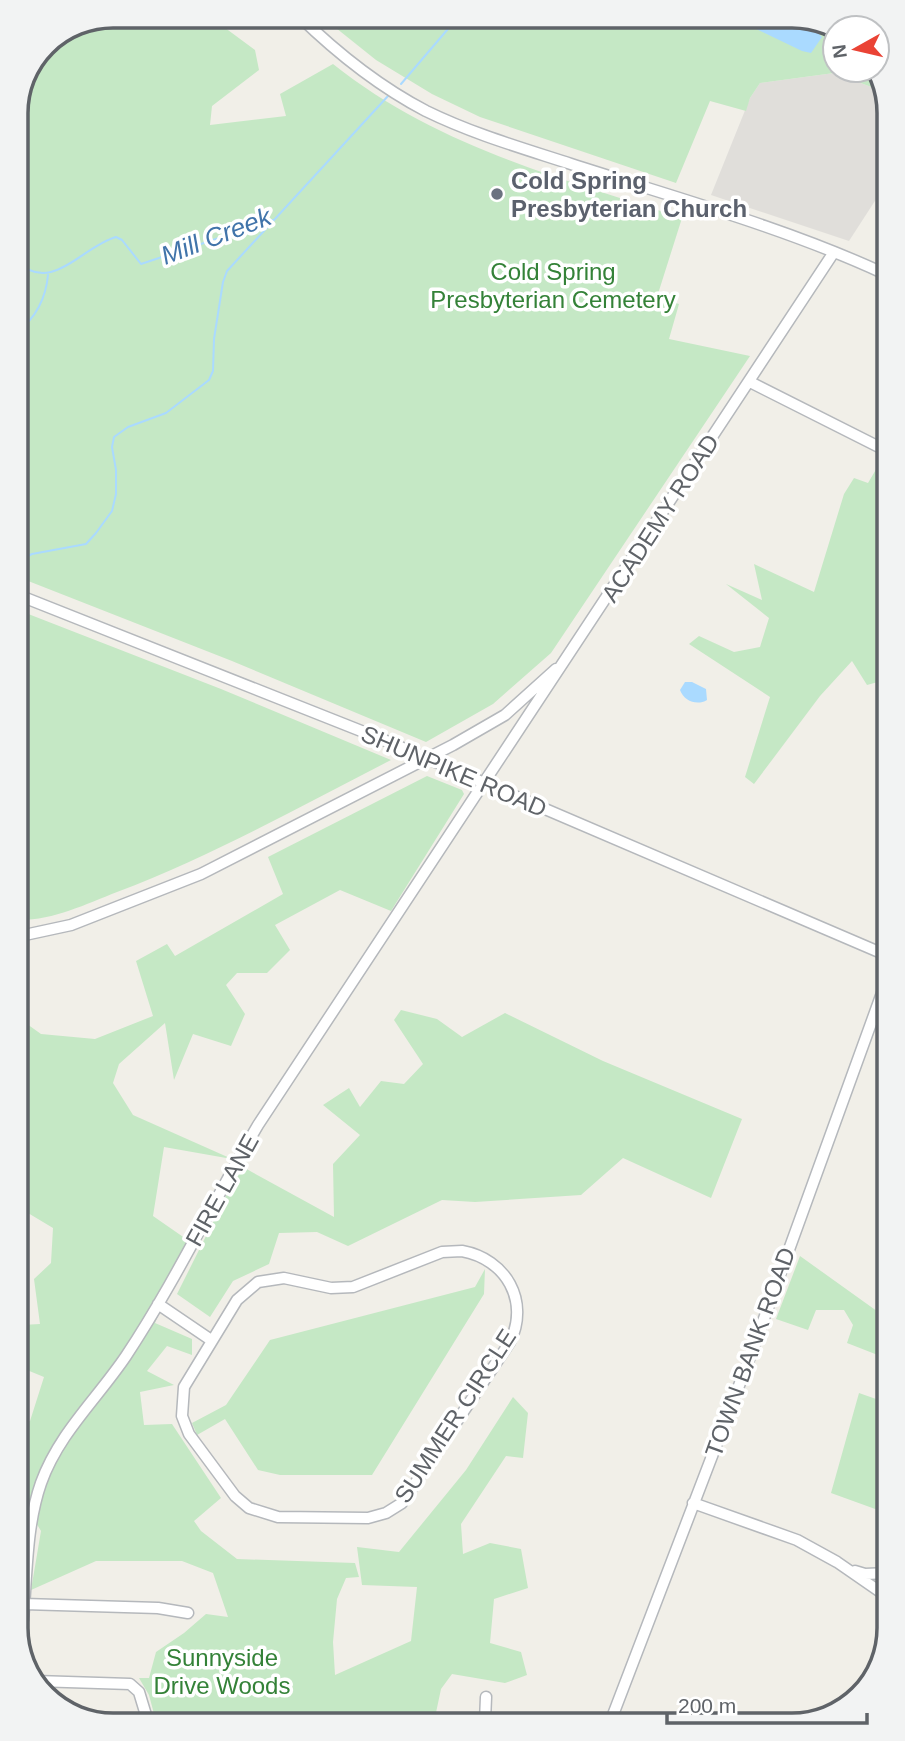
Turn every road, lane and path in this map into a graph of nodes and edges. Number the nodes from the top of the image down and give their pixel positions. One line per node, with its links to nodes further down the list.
1 (313, 28): 2 (street)
2 (834, 252): 3 (street); 4 (street, ACADEMY ROAD)
3 (877, 270)
4 (750, 382): 5 (street); 7 (street, ACADEMY ROAD)
5 (877, 446)
6 (28, 599): 8 (street, SHUNPIKE ROAD)
7 (568, 657): 8 (street); 9 (street, ACADEMY ROAD)
8 (426, 758): 9 (street, SHUNPIKE ROAD); 10 (street)
9 (485, 783): 11 (street, SHUNPIKE ROAD); 13 (street, FIRE LANE)
10 (28, 934)
11 (877, 951)
12 (877, 1007): 15 (street, TOWN BANK ROAD)
13 (158, 1304): 14 (street); 16 (street, FIRE LANE)
14 (212, 1340): 14 (street, SUMMER CIRCLE)
15 (693, 1503): 17 (street); 26 (street, TOWN BANK ROAD)
16 (28, 1532)
17 (846, 1567): 18 (street); 19 (street)
18 (877, 1574)
19 (877, 1589)
20 (28, 1604): 21 (street)
21 (188, 1613)
22 (47, 1681): 24 (street)
23 (486, 1697): 25 (street)
24 (146, 1713)
25 (485, 1713)
26 (614, 1713)

